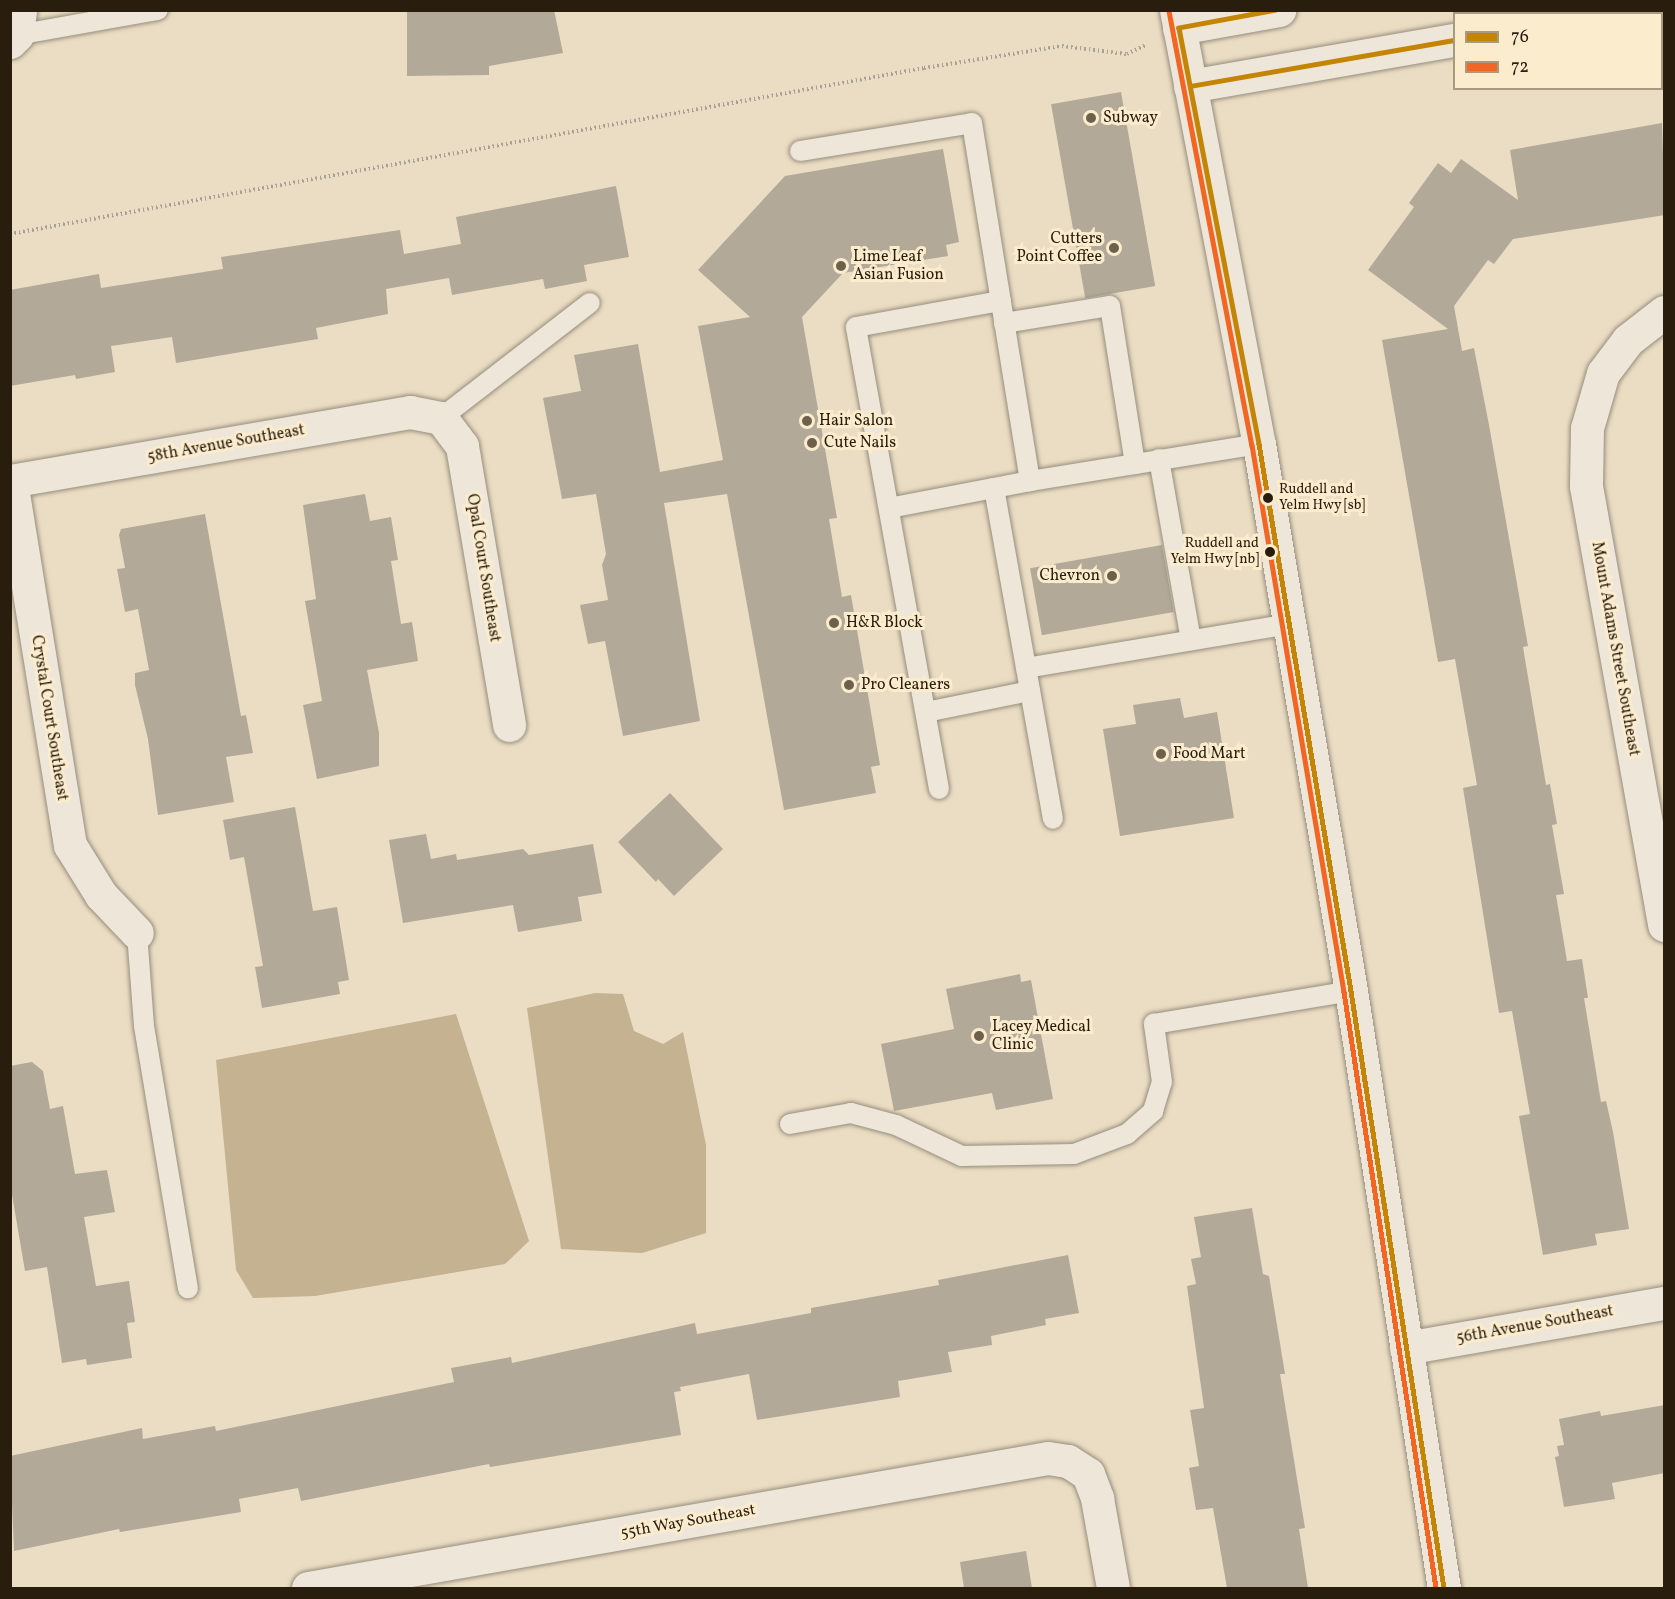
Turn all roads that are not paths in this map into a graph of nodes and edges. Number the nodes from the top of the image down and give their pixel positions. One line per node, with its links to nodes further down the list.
1 (158, 10): 4 (lane)
2 (1279, 10): 3 (street)
3 (1178, 20): 6 (street)
4 (16, 29)
5 (1453, 40): 6 (street)
6 (1190, 86): 13 (street)
7 (800, 151): 8 (lane)
8 (1001, 301): 11 (lane); 19 (lane)
9 (590, 303): 12 (lane)
10 (1665, 312): 28 (street, Mount Adams Street Southeast)
11 (1004, 322): 15 (lane); 17 (lane)
12 (441, 418): 16 (street, 58th Avenue Southeast); 25 (street, Opal Court Southeast)
13 (1259, 444): 14 (lane); 20 (street)
14 (1159, 459): 15 (lane); 21 (lane)
15 (1135, 464): 17 (lane)
16 (11, 481): 29 (street, Crystal Court Southeast)
17 (1030, 481): 18 (lane)
18 (994, 488): 19 (lane); 22 (lane)
19 (889, 508): 24 (lane)
20 (1289, 624): 21 (lane); 30 (street)
21 (1191, 640): 22 (lane)
22 (1026, 668): 23 (lane)
23 (1030, 691): 24 (lane); 27 (lane)
24 (926, 712): 26 (lane)
25 (509, 725)
26 (939, 789)
27 (1053, 819)
28 (1665, 925)
29 (137, 933): 32 (lane)
30 (1351, 991): 31 (lane); 34 (street)
31 (790, 1124)
32 (188, 1288)
33 (1665, 1303): 34 (street, 56th Avenue Southeast)
34 (1406, 1348): 37 (street)
35 (308, 1588): 36 (street, 55th Way Southeast)
36 (1113, 1588)
37 (1443, 1588)

